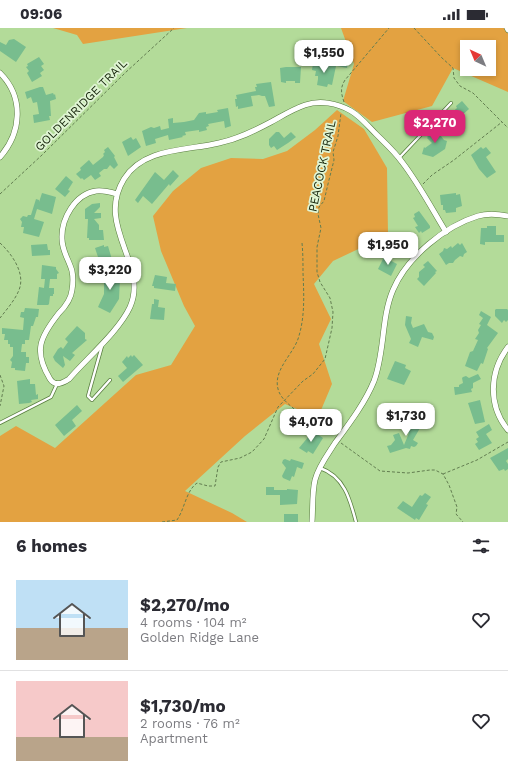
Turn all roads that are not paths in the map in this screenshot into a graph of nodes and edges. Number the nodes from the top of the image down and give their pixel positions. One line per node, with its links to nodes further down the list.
1 (0, 73): 3 (street)
2 (451, 103): 4 (lane)
3 (0, 157)
4 (399, 158): 5 (street); 7 (street)
5 (117, 194): 8 (street); 11 (street)
6 (508, 216): 7 (street)
7 (446, 232): 14 (street)
8 (104, 341): 10 (lane); 11 (street)
9 (508, 347): 13 (street)
10 (110, 380)
11 (58, 384): 12 (lane)
12 (0, 423)
13 (508, 430)
14 (320, 468): 15 (street); 16 (lane)
15 (312, 522)
16 (356, 522)

